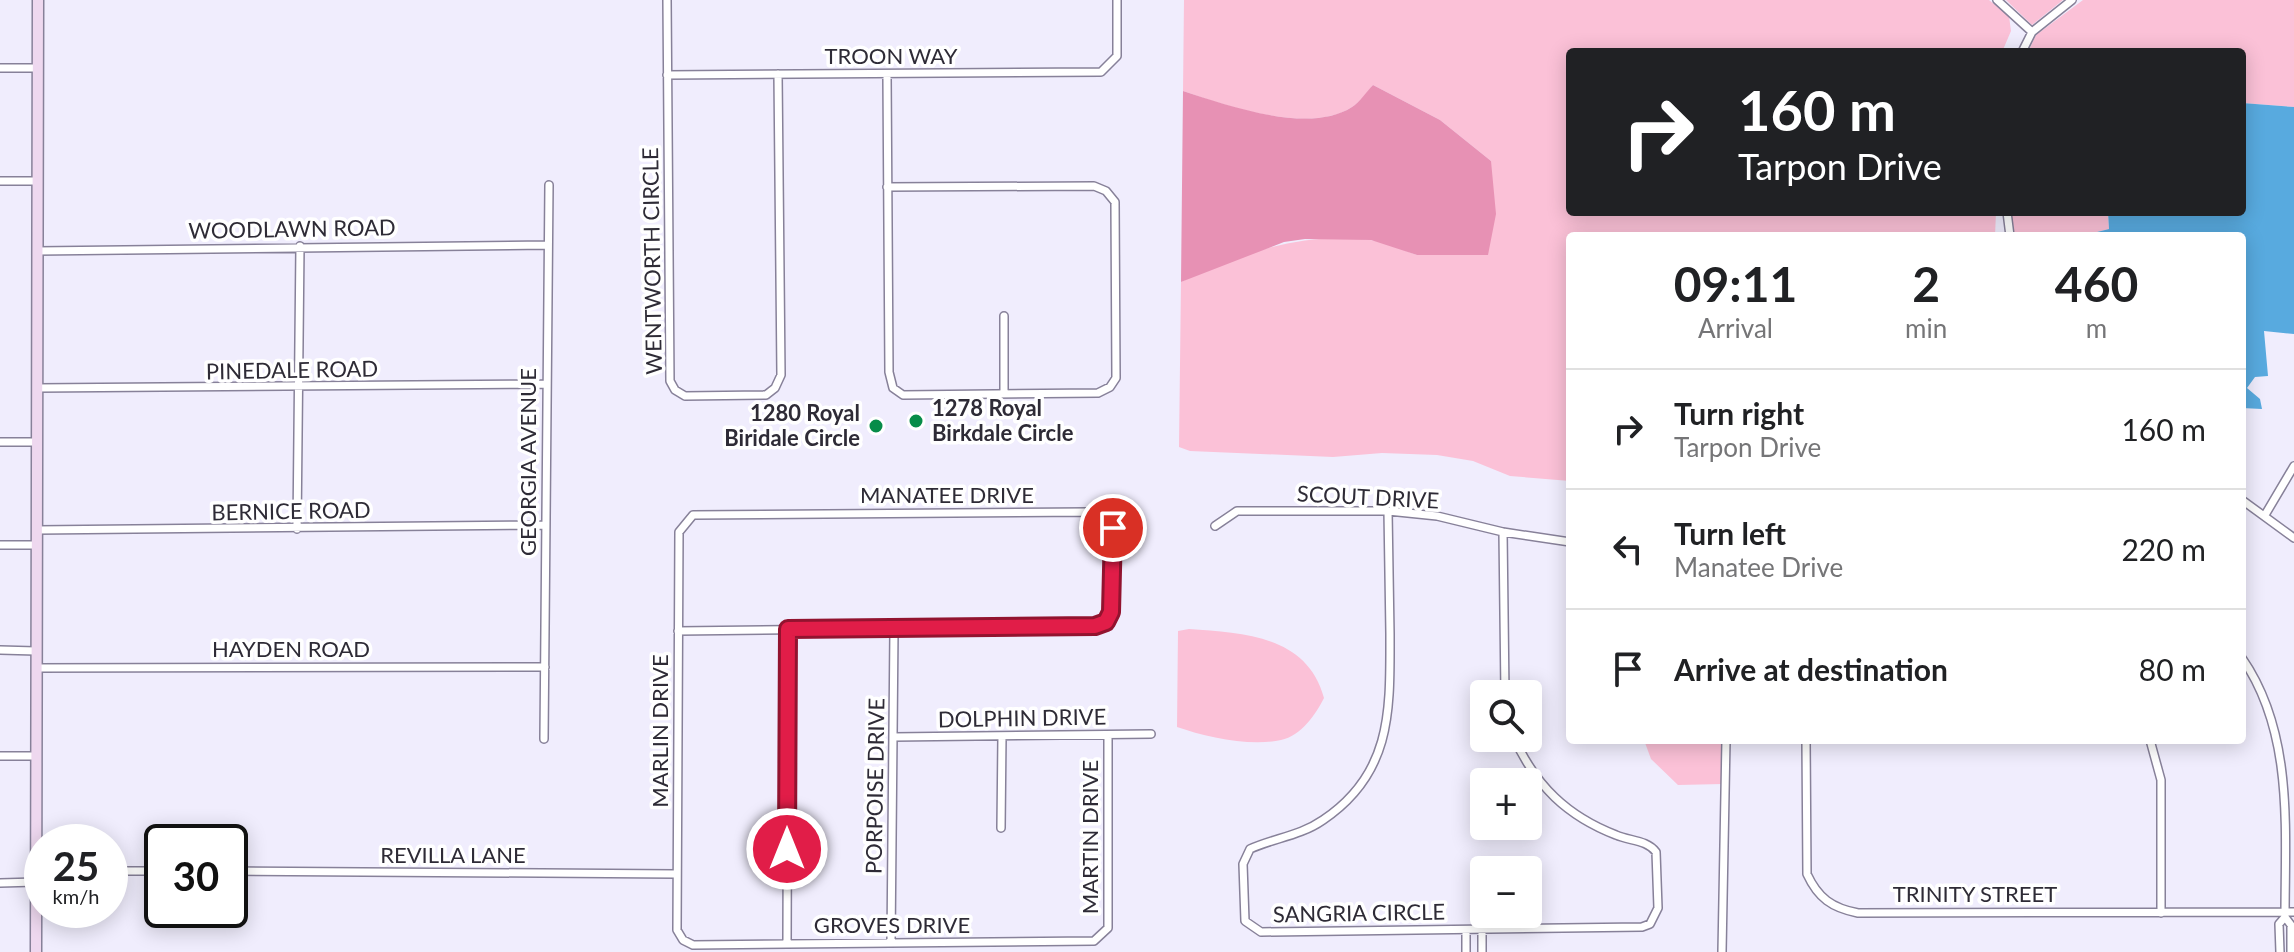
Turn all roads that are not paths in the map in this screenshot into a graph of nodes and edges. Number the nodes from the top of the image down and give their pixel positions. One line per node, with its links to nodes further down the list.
1 (38, 0): 9 (main road)
2 (667, 0): 11 (street, WENTWORTH CIRCLE)
3 (1117, 0): 12 (street, TROON WAY)
4 (1997, 0): 6 (street)
5 (2072, 0): 6 (street)
6 (2032, 32): 7 (street)
7 (2024, 48)
8 (0, 68): 9 (street)
9 (37, 68): 14 (main road)
10 (778, 74): 11 (street, TROON WAY); 11 (street, WENTWORTH CIRCLE); 12 (street, TROON WAY)
11 (667, 75)
12 (887, 76): 16 (street)
13 (0, 181): 14 (street)
14 (37, 181): 19 (main road)
15 (549, 185): 17 (street, GEORGIA AVENUE)
16 (887, 187): 24 (street); 24 (street)
17 (547, 245): 18 (street, WOODLAWN ROAD); 21 (street, GEORGIA AVENUE)
18 (300, 246): 19 (street, WOODLAWN ROAD); 23 (street)
19 (37, 251): 22 (main road)
20 (1004, 316): 24 (street)
21 (547, 384): 23 (street, PINEDALE ROAD); 32 (street, GEORGIA AVENUE)
22 (38, 388): 23 (street, PINEDALE ROAD); 26 (main road)
23 (297, 389): 34 (street)
24 (1004, 393)
25 (0, 442): 26 (street)
26 (37, 442): 35 (main road)
27 (2294, 466): 30 (street)
28 (2246, 503): 30 (street)
29 (1388, 511): 33 (street, SCOUT DRIVE); 36 (street, SCOUT DRIVE); 71 (street, SANGRIA CIRCLE)
30 (2265, 515): 37 (street)
31 (684, 523): 42 (street, MANATEE DRIVE); 43 (street, MARLIN DRIVE)
32 (545, 525): 34 (street, BERNICE ROAD); 47 (street, GEORGIA AVENUE)
33 (1215, 526)
34 (297, 529): 35 (street, BERNICE ROAD)
35 (37, 530): 40 (main road)
36 (1503, 532): 38 (street, SCOUT DRIVE); 49 (street)
37 (2294, 538)
38 (1566, 541)
39 (0, 545): 40 (street)
40 (36, 545): 45 (main road)
41 (788, 629): 42 (street); 43 (street); 76 (street)
42 (894, 630): 53 (street, PORPOISE DRIVE)
43 (678, 631): 64 (street, MARLIN DRIVE)
44 (0, 650): 45 (street)
45 (36, 651): 48 (main road)
46 (2246, 664): 68 (street)
47 (545, 667): 48 (street, HAYDEN ROAD); 54 (street, GEORGIA AVENUE)
48 (36, 668): 60 (main road)
49 (1505, 680)
50 (1151, 734): 51 (street, DOLPHIN DRIVE)
51 (1108, 735): 52 (street, DOLPHIN DRIVE); 72 (street, MARTIN DRIVE)
52 (1002, 736): 53 (street, DOLPHIN DRIVE); 62 (street)
53 (894, 737): 75 (street, PORPOISE DRIVE)
54 (544, 739)
55 (1726, 744): 81 (street)
56 (1806, 744): 67 (street, TRINITY STREET)
57 (2151, 744): 67 (street)
58 (1522, 752): 70 (street, SANGRIA CIRCLE)
59 (0, 756): 60 (street)
60 (37, 756): 61 (main road)
61 (38, 824)
62 (1001, 828)
63 (248, 871): 64 (street, REVILLA LANE)
64 (676, 874): 73 (street, MARLIN DRIVE)
65 (24, 882): 66 (street)
66 (0, 883)
67 (2161, 913): 68 (street, TRINITY STREET)
68 (2288, 914): 82 (street); 83 (street)
69 (36, 928): 77 (main road)
70 (1482, 929): 71 (street, SANGRIA CIRCLE); 80 (street)
71 (1466, 930): 79 (street)
72 (1102, 937): 74 (street, GROVES DRIVE)
73 (683, 940): 76 (street, GROVES DRIVE)
74 (988, 942): 75 (street, GROVES DRIVE); 78 (street)
75 (891, 943): 76 (street, GROVES DRIVE)
76 (787, 944)
77 (36, 952)
78 (988, 952)
79 (1466, 952)
80 (1482, 952)
81 (1722, 952)
82 (2280, 952)
83 (2291, 952)

